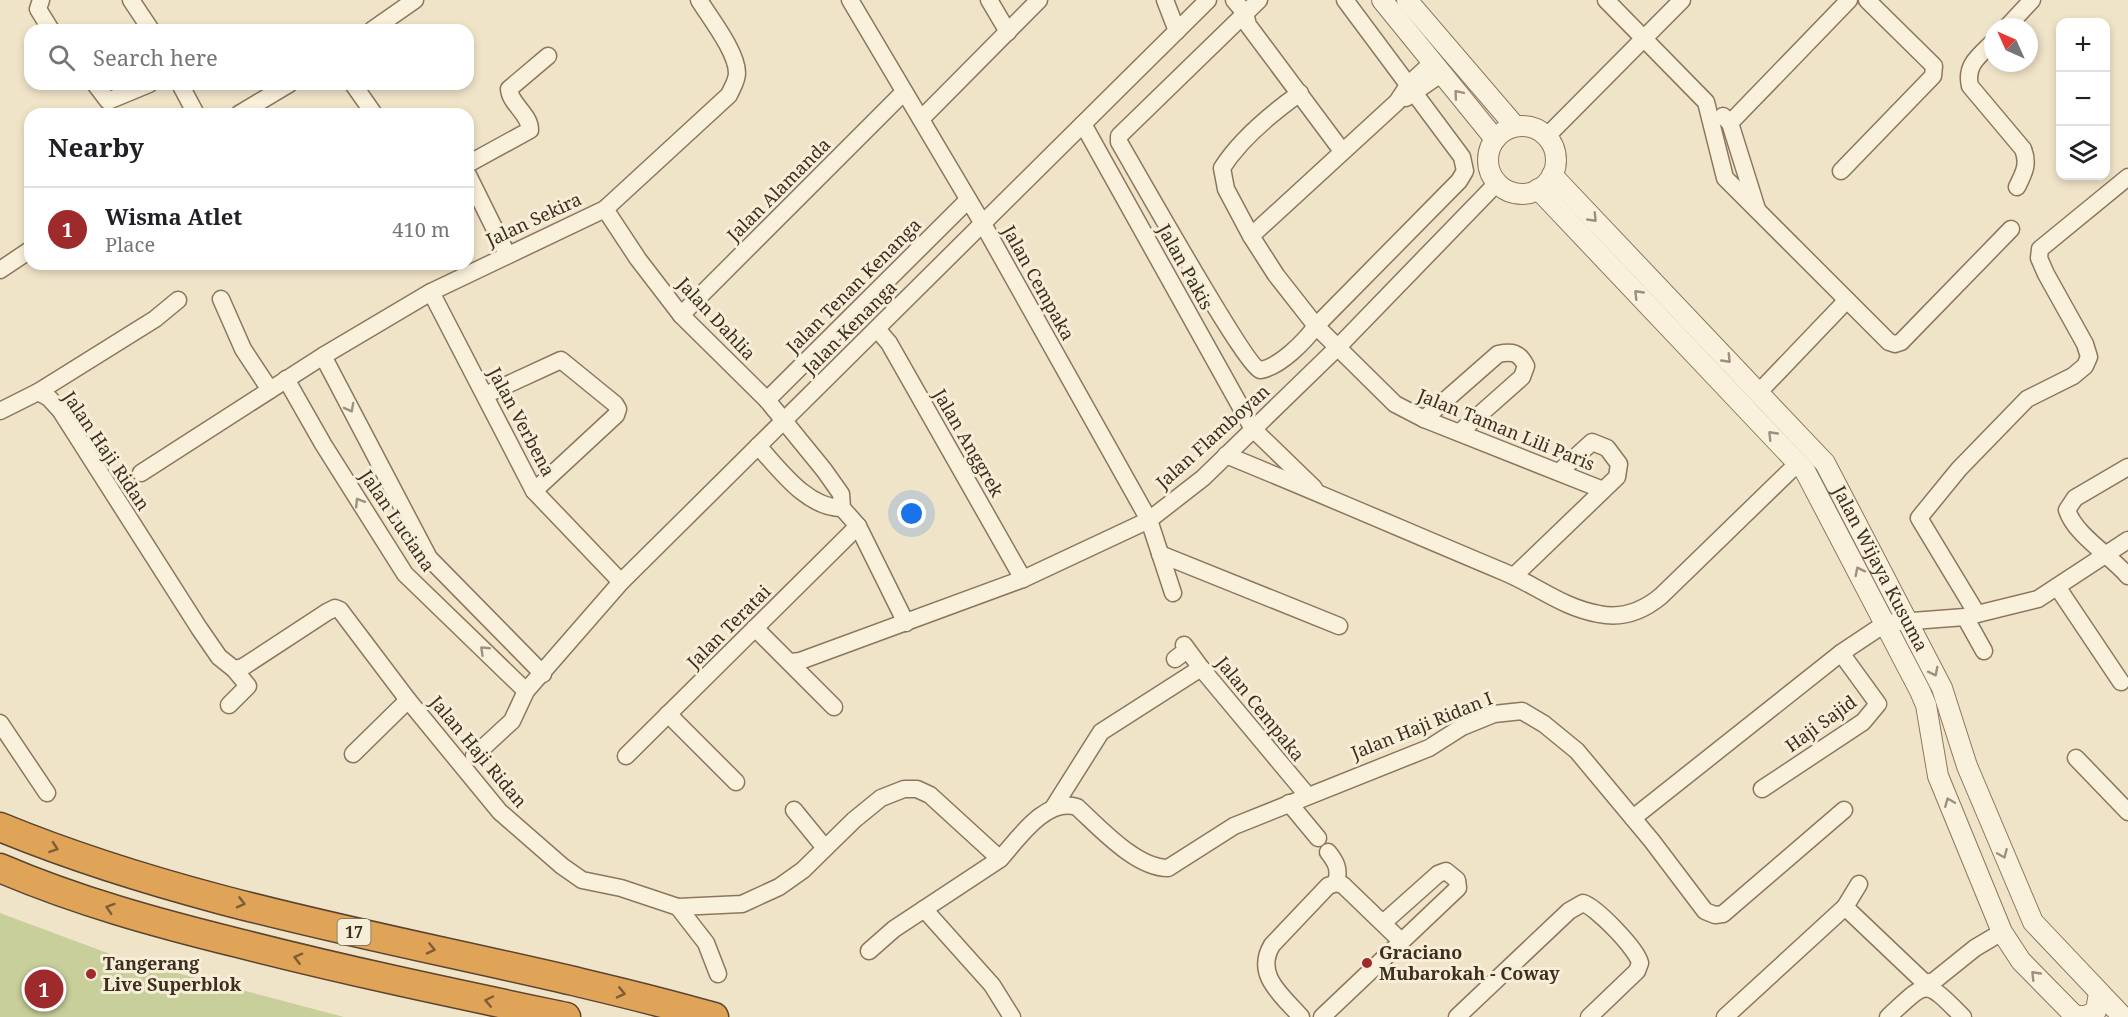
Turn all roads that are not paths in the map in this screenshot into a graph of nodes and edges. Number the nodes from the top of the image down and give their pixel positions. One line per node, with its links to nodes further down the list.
1 (41, 0): 22 (street)
2 (131, 0): 23 (street)
3 (415, 0): 24 (street)
4 (699, 0): 59 (street, Jalan Sekira)
5 (850, 0): 37 (street, Jalan Cempaka)
6 (989, 0): 26 (street)
7 (1039, 0): 26 (street)
8 (1165, 0): 25 (street)
9 (1208, 0): 25 (street, Jalan Kenanga)
10 (1222, 0): 20 (street)
11 (1259, 0): 20 (street)
12 (1345, 0): 31 (street)
13 (1382, 0): 30 (street)
14 (1407, 0): 46 (street)
15 (1682, 0): 27 (street)
16 (1850, 0): 44 (street)
17 (1868, 0): 51 (street)
18 (2032, 0): 21 (street)
19 (1612, 2): 27 (street)
20 (1241, 14): 38 (street); 71 (street)
21 (2015, 18)
22 (47, 24)
23 (147, 24)
24 (381, 24)
25 (1177, 31): 45 (street, Jalan Kenanga)
26 (1008, 32): 43 (street)
27 (1643, 39): 39 (street); 47 (street)
28 (1984, 51): 56 (street)
29 (548, 56): 50 (street)
30 (1436, 69): 31 (street); 48 (street, one-way to 30)
31 (1413, 89): 49 (street); 74 (street)
32 (100, 90): 33 (street)
33 (135, 90)
34 (183, 90): 40 (street)
35 (279, 90): 41 (street)
36 (358, 90): 42 (street)
37 (904, 92): 43 (street, Jalan Cempaka); 72 (street, Jalan Alamanda)
38 (1300, 93): 49 (street); 63 (street, Jalan Taman Lili Paris)
39 (1706, 102): 44 (street); 60 (street)
40 (193, 108)
41 (249, 108)
42 (370, 108)
43 (921, 119): 58 (street, Jalan Cempaka)
44 (1730, 123): 60 (street)
45 (1083, 124): 61 (street, Jalan Kenanga); 73 (street, Jalan Pakis)
46 (1515, 126): 47 (street); 48 (street)
47 (1547, 136): 52 (street)
48 (1495, 139): 54 (street)
49 (1342, 151): 63 (street)
50 (474, 161)
51 (1841, 171)
52 (1552, 175): 57 (street); 81 (street, Jalan Wijaya Kusuma, one-way to 81)
53 (2128, 177): 112 (street)
54 (1497, 183): 57 (street); 76 (street, Jalan Flamboyan)
55 (474, 187): 65 (street)
56 (2018, 187)
57 (1539, 189): 91 (street, Jalan Wijaya Kusuma, one-way to 57)
58 (968, 200): 61 (street, Jalan Cempaka); 83 (street, Jalan Tenan Kenanga)
59 (605, 209): 65 (street, Jalan Sekira); 72 (street, Jalan Dahlia)
60 (1758, 210): 70 (street)
61 (983, 224): 75 (street, Jalan Kenanga); 99 (street, Jalan Cempaka)
62 (2011, 229): 70 (street)
63 (1251, 237): 74 (street, Jalan Taman Lili Paris)
64 (24, 254): 66 (street)
65 (507, 254): 67 (street, Jalan Sekira)
66 (0, 270)
67 (431, 292): 77 (street, Jalan Sekira); 82 (street, Jalan Verbena)
68 (221, 299): 79 (street)
69 (178, 300): 80 (street)
70 (1847, 300): 81 (street)
71 (1218, 310): 73 (street); 74 (street)
72 (681, 315): 83 (street, Jalan Dahlia)
73 (1195, 324): 87 (street, Jalan Pakis)
74 (1316, 326): 76 (street, Jalan Taman Lili Paris)
75 (877, 329): 86 (street, Jalan Kenanga); 108 (street, Jalan Anggrek)
76 (1339, 346): 85 (street, Jalan Taman Lili Paris); 87 (street, Jalan Flamboyan)
77 (323, 356): 78 (street, Jalan Sekira); 104 (street, Jalan Luciana, one-way to 104)
78 (286, 379): 79 (street, Jalan Sekira); 105 (street, Jalan Luciana, one-way to 78)
79 (270, 390): 94 (street, Jalan Sekira)
80 (38, 392): 84 (street, Jalan Haji Ridan); 123 (street, Jalan Haji Ridan)
81 (1760, 392): 113 (street, Jalan Wijaya Kusuma)
82 (485, 395): 95 (street, Jalan Verbena); 95 (street)
83 (767, 400): 86 (street, Jalan Dahlia)
84 (0, 411)
85 (1424, 419): 88 (street, Jalan Taman Lili Paris); 88 (street)
86 (784, 420): 89 (street, Jalan Kenanga); 98 (street, Jalan Dahlia)
87 (1253, 429): 90 (street, Jalan Flamboyan); 97 (street)
88 (1460, 432): 93 (street, Jalan Taman Lili Paris)
89 (758, 446): 98 (street); 109 (street, Jalan Kenanga)
90 (1226, 455): 97 (street); 99 (street, Jalan Flamboyan)
91 (1799, 462): 106 (street); 115 (street, Jalan Wijaya Kusuma, one-way to 91)
92 (2128, 467): 103 (street)
93 (1559, 472): 96 (street, Jalan Taman Lili Paris); 96 (street)
94 (141, 473)
95 (534, 490): 109 (street, Jalan Verbena)
96 (1603, 490): 106 (street, Jalan Taman Lili Paris)
97 (1321, 495): 106 (street)
98 (842, 508): 100 (street)
99 (1149, 520): 102 (street, Jalan Cempaka); 108 (street, Jalan Flamboyan)
100 (858, 526): 114 (street); 117 (street, Jalan Teratai)
101 (2128, 540): 103 (street)
102 (1160, 554): 111 (street, Jalan Cempaka); 116 (street)
103 (2107, 554): 107 (street); 110 (street)
104 (429, 558): 105 (street); 124 (street, Jalan Luciana)
105 (405, 574): 126 (street, Jalan Luciana, one-way to 105)
106 (1514, 576)
107 (2128, 576)
108 (1023, 579): 114 (street, Jalan Flamboyan)
109 (621, 582): 124 (street, Jalan Kenanga)
110 (2058, 588): 112 (street); 125 (street)
111 (1173, 593)
112 (1971, 615): 113 (street); 119 (street)
113 (1907, 620): 115 (street); 160 (street, Jalan Wijaya Kusuma, one-way to 160)
114 (906, 623): 121 (street, Jalan Flamboyan)
115 (1886, 623): 120 (street); 156 (street, Jalan Wijaya Kusuma, one-way to 115)
116 (1340, 626)
117 (755, 628): 121 (street); 130 (street, Jalan Teratai)
118 (1182, 651): 122 (street, Jalan Cempaka)
119 (1984, 651)
120 (1842, 653): 137 (street, Haji Sajid); 145 (street)
121 (791, 662): 129 (street)
122 (1200, 668): 139 (street, Jalan Cempaka); 141 (street)
123 (234, 669): 127 (street, Jalan Haji Ridan); 128 (street)
124 (543, 674): 126 (street, Jalan Kenanga)
125 (2121, 682)
126 (526, 691): 133 (street, Jalan Kenanga)
127 (408, 700): 132 (street); 152 (street, Jalan Haji Ridan)
128 (229, 705)
129 (834, 707)
130 (668, 714): 134 (street, Jalan Teratai); 136 (street)
131 (0, 723): 138 (street)
132 (353, 754)
133 (474, 756)
134 (627, 756)
135 (2076, 758): 144 (street)
136 (736, 782)
137 (1762, 789)
138 (47, 793)
139 (1307, 795): 140 (street, Jalan Haji Ridan I); 145 (street, Jalan Haji Ridan I)
140 (1289, 803): 141 (street, Jalan Haji Ridan I); 150 (street)
141 (1053, 808): 148 (street)
142 (794, 810): 147 (street)
143 (1844, 810): 145 (street, Jalan Haji Ridan I)
144 (2128, 812)
145 (1633, 818)
146 (0, 827): 164 (highway, 17, one-way to 164)
147 (825, 848): 148 (street, Jalan Haji Ridan); 152 (street, Jalan Haji Ridan)
148 (1000, 859): 154 (street)
149 (0, 868): 163 (highway, 17, one-way to 149)
150 (1336, 882): 155 (street); 166 (street)
151 (1859, 884): 153 (street)
152 (678, 907): 159 (street)
153 (1845, 907): 156 (street); 170 (street)
154 (924, 909): 158 (street); 165 (street)
155 (1383, 923): 157 (street); 157 (street)
156 (2002, 932): 161 (street, Jalan Wijaya Kusuma, one-way to 156)
157 (1401, 941): 167 (street)
158 (869, 951)
159 (718, 974)
160 (2100, 993): 161 (street); 162 (street, Jalan Wijaya Kusuma)
161 (2075, 1016)
162 (2116, 1016)
163 (566, 1017)
164 (714, 1017)
165 (1012, 1017)
166 (1301, 1017)
167 (1322, 1017)
168 (1457, 1017): 169 (street)
169 (1589, 1017)
170 (1725, 1017)
171 (1888, 1017): 172 (street)
172 (1963, 1017)

